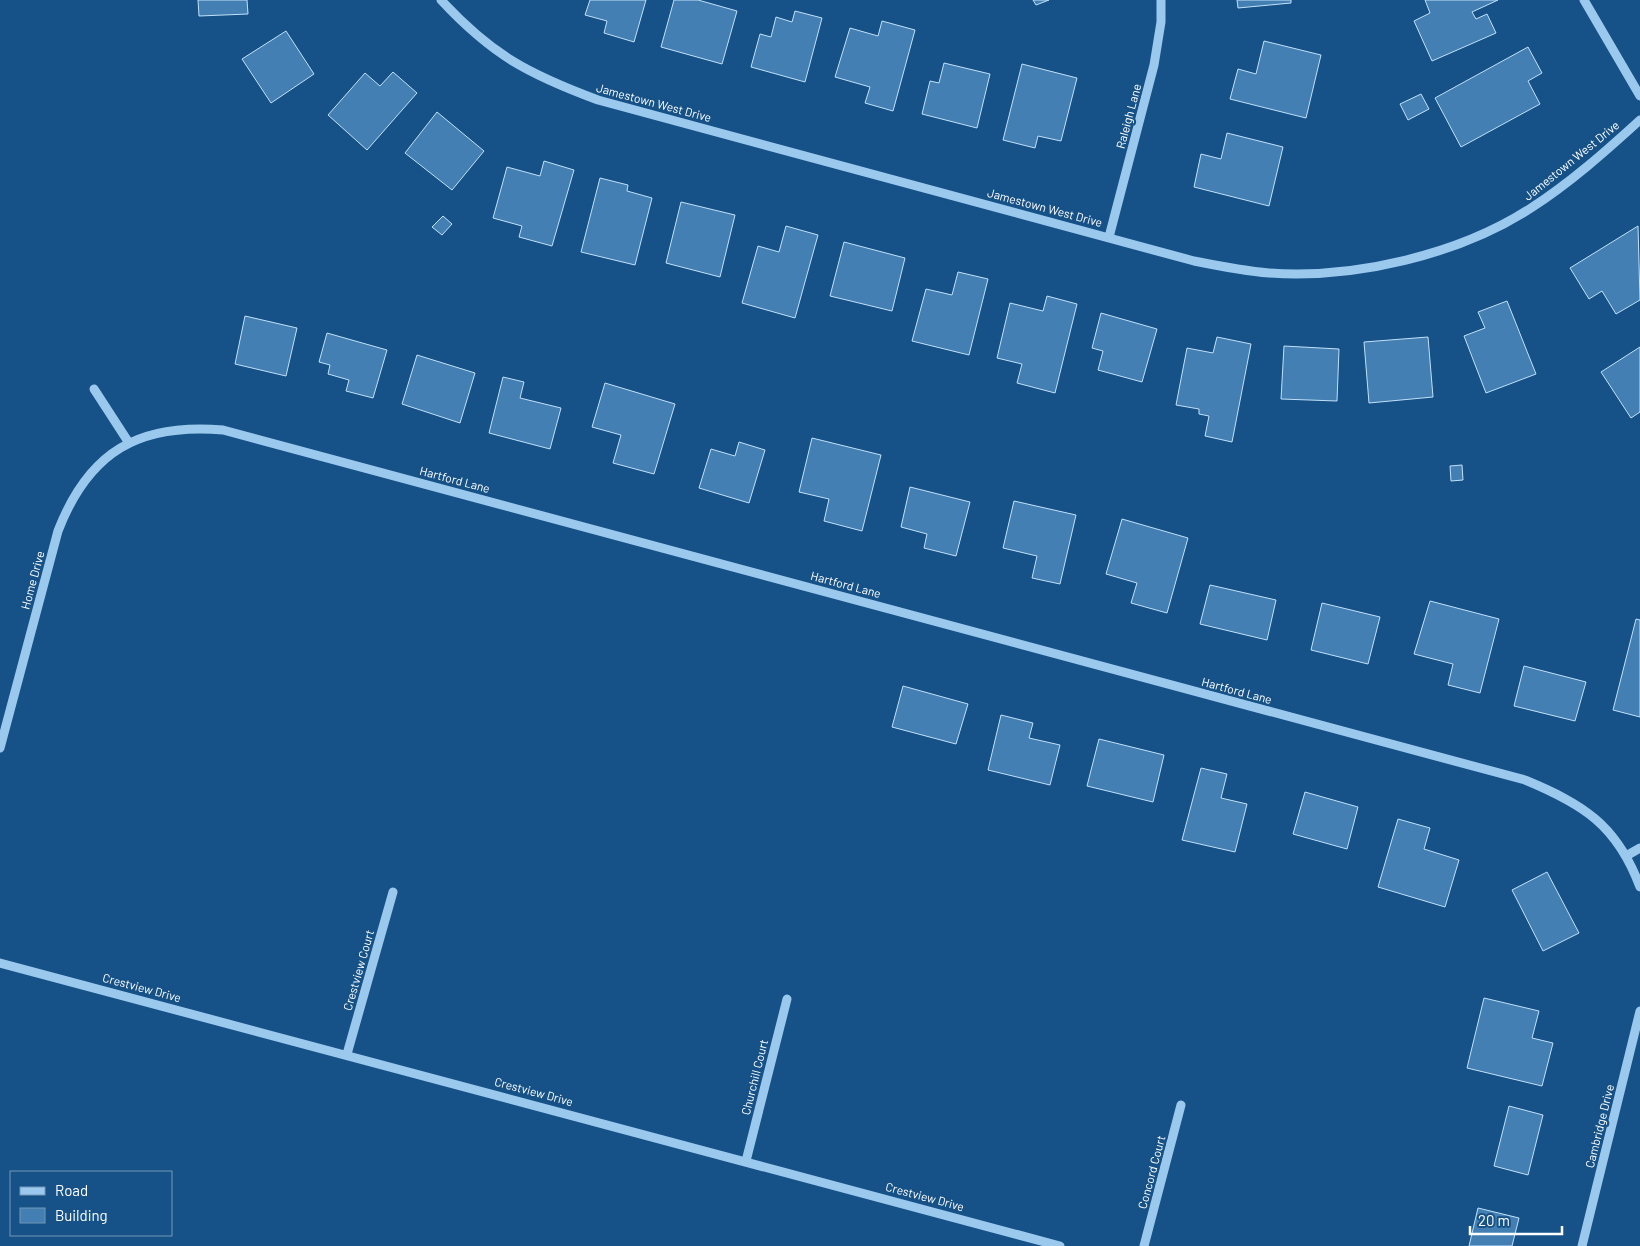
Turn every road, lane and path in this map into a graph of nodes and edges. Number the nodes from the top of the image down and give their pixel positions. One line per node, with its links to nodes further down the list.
1 (441, 0): 6 (street, Jamestown West Drive)
2 (1161, 0): 6 (street, Raleigh Lane)
3 (1584, 0): 4 (street)
4 (1640, 96)
5 (1640, 120): 6 (street, Jamestown West Drive)
6 (1109, 237)
7 (94, 389): 8 (street)
8 (128, 443): 9 (street, Home Drive); 11 (street, Hartford Lane)
9 (0, 748)
10 (1640, 848): 11 (street)
11 (1626, 856): 12 (street)
12 (1640, 886)
13 (393, 892): 17 (street, Crestview Court)
14 (0, 963): 17 (street, Crestview Drive)
15 (787, 1000): 19 (street, Churchill Court)
16 (1640, 1011): 22 (street, Cambridge Drive)
17 (347, 1054): 19 (street, Crestview Drive)
18 (1181, 1105): 21 (street, Concord Court)
19 (746, 1161): 20 (street, Crestview Drive)
20 (1060, 1246)
21 (1144, 1246)
22 (1582, 1246)

